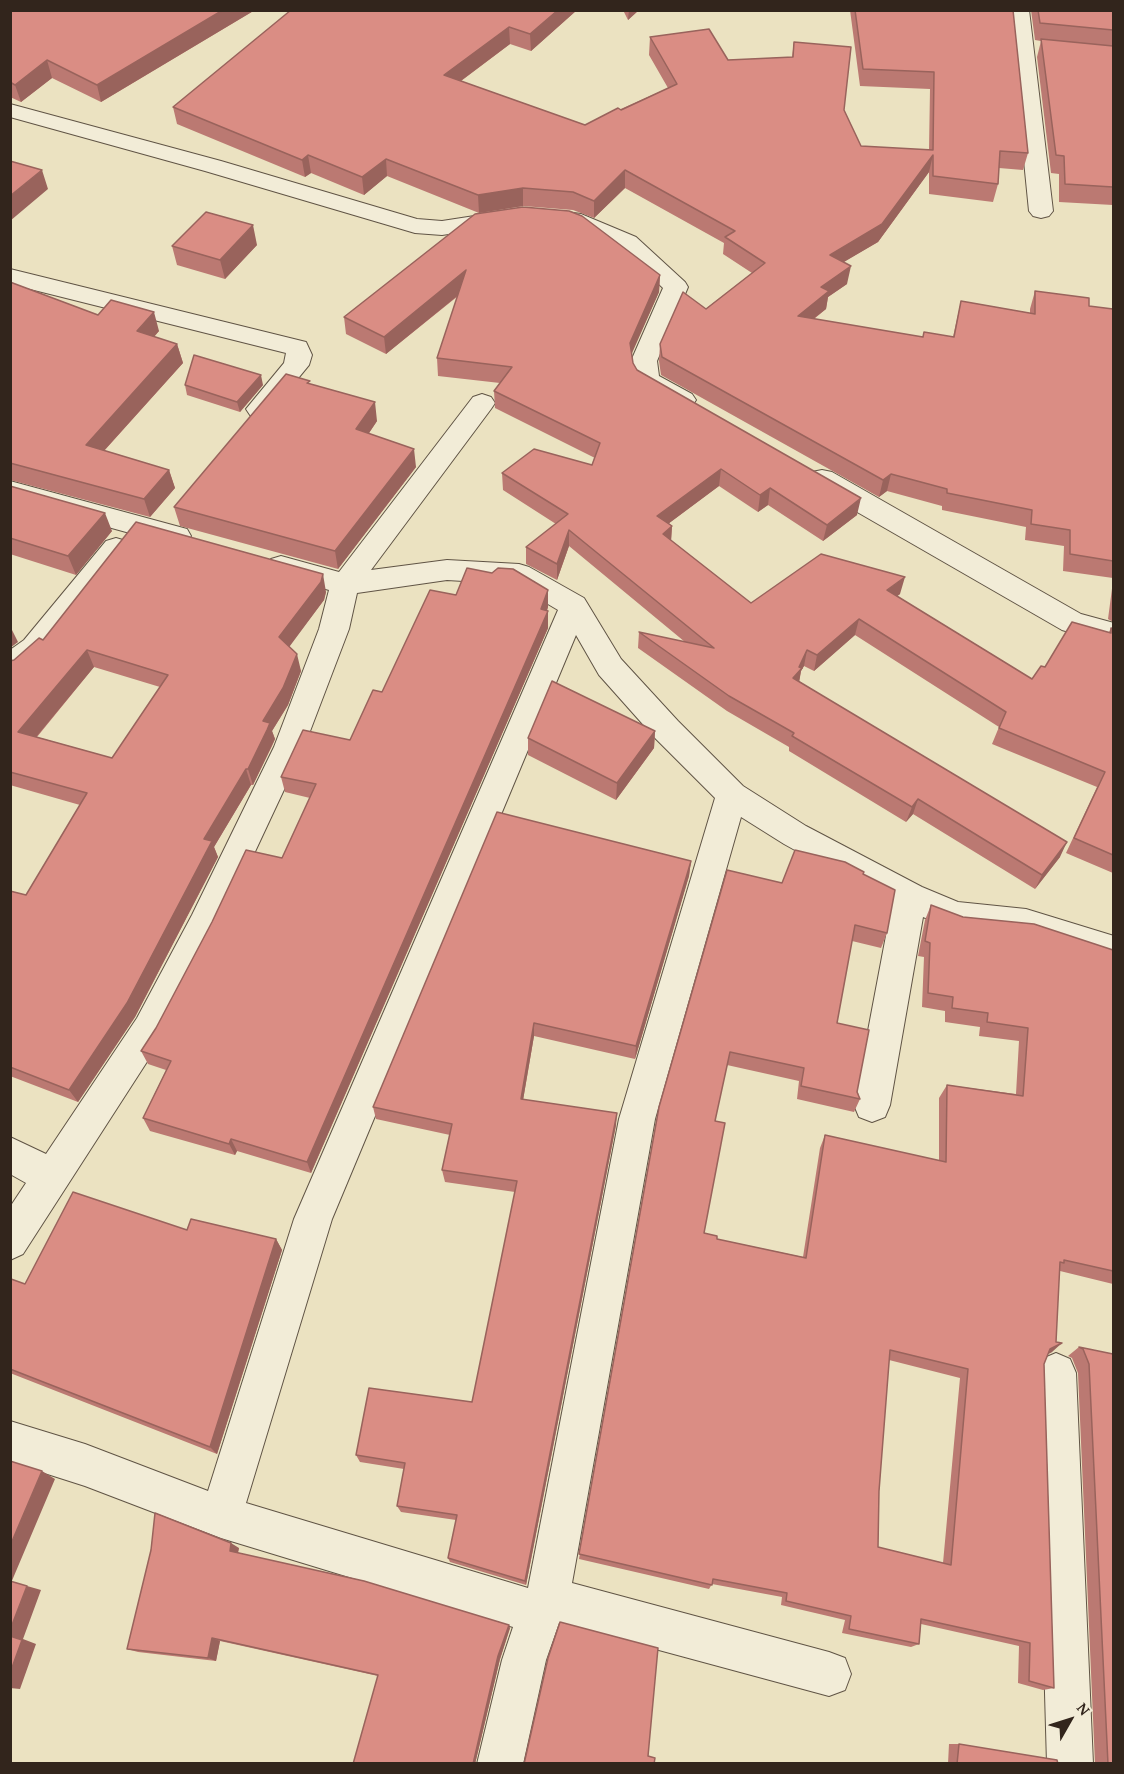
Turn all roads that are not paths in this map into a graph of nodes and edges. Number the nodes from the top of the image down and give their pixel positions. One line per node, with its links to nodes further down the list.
1 (1019, 10): 2 (street)
2 (1023, 47): 3 (street); 5 (street)
3 (1046, 49)
4 (10, 110): 8 (street)
5 (1041, 211)
6 (10, 276): 9 (street)
7 (482, 403): 15 (street)
8 (699, 409)
9 (242, 429)
10 (802, 468): 17 (street)
11 (10, 490): 12 (street)
12 (156, 522): 13 (street); 18 (street)
13 (202, 543)
14 (257, 559): 15 (street)
15 (345, 584): 16 (street); 24 (street)
16 (574, 606): 19 (street); 28 (street)
17 (1113, 634)
18 (10, 668)
19 (732, 795): 20 (street); 29 (street)
20 (910, 897): 21 (street); 22 (street)
21 (1113, 951)
22 (872, 1105)
23 (10, 1154): 24 (street)
24 (51, 1177): 25 (street)
25 (10, 1241)
26 (1056, 1373): 32 (street)
27 (10, 1441): 28 (street)
28 (221, 1517): 29 (street)
29 (544, 1606): 30 (street); 31 (street)
30 (829, 1674)
31 (500, 1764)
32 (1070, 1764)

